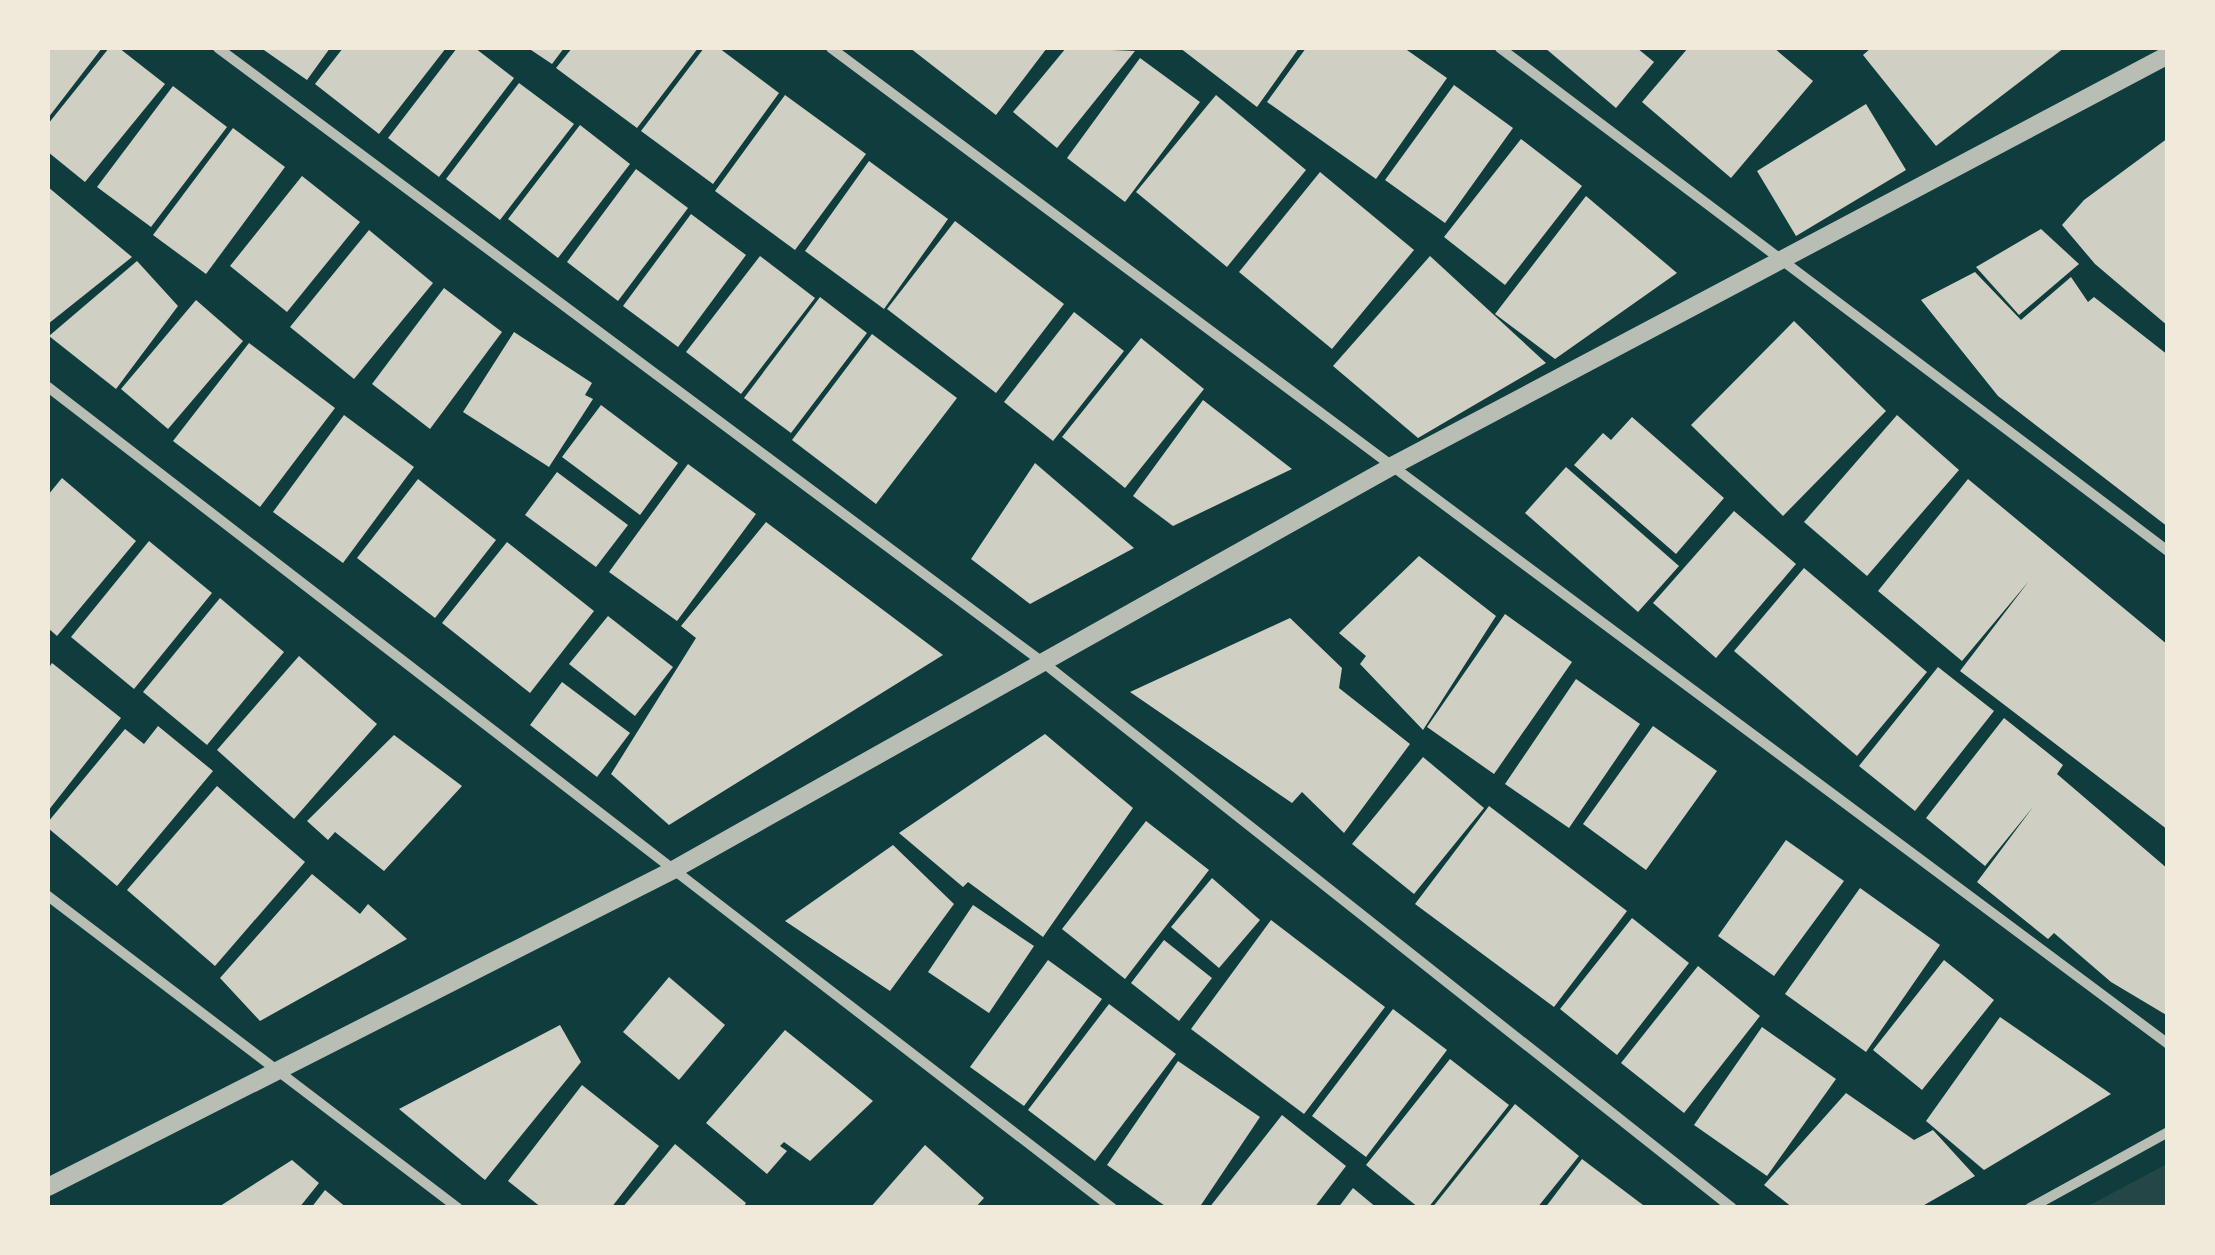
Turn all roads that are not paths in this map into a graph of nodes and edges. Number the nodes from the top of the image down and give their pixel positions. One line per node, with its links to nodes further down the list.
1 (218, 48): 9 (street)
2 (831, 48): 7 (street)
3 (1500, 48): 5 (street)
4 (2163, 55): 5 (street)
5 (1786, 261): 7 (street); 8 (street)
6 (48, 387): 10 (street)
7 (1394, 465): 9 (street); 12 (street)
8 (2168, 551)
9 (1045, 664): 10 (street); 18 (street)
10 (673, 870): 13 (street); 17 (street)
11 (48, 896): 13 (street)
12 (2168, 1044)
13 (278, 1070): 15 (street); 16 (street)
14 (2168, 1132): 19 (street)
15 (48, 1187)
16 (458, 1208)
17 (1112, 1208)
18 (1732, 1208)
19 (2030, 1208)

